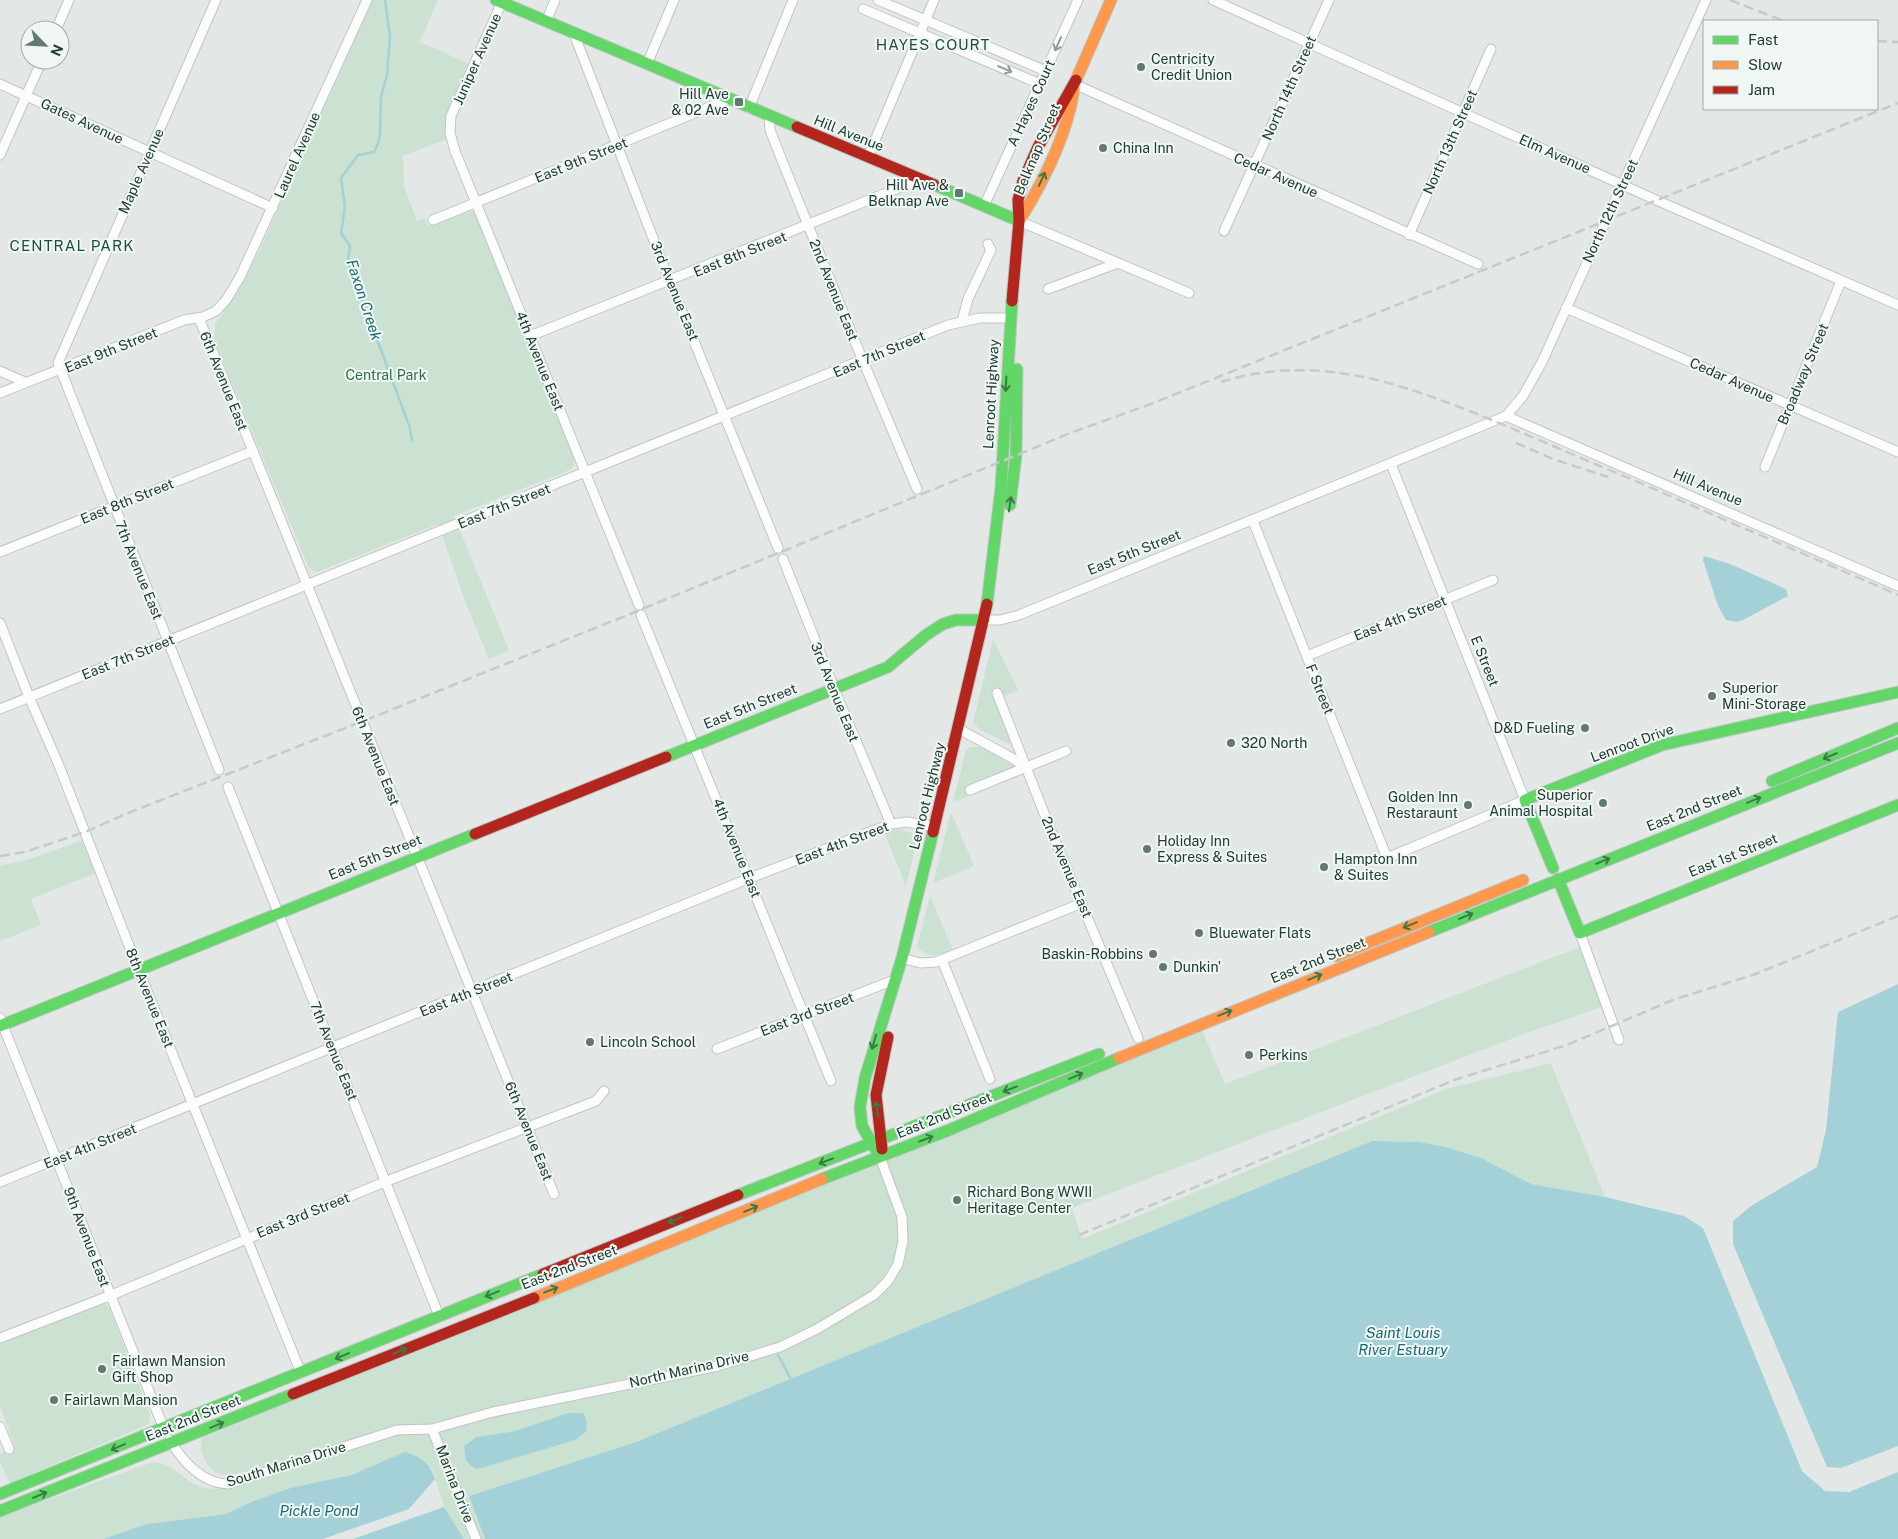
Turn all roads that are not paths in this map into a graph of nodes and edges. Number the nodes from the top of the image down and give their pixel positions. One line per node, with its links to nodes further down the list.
1 (69, 0): 16 (street)
2 (216, 0): 36 (street, Maple Avenue)
3 (367, 0): 44 (street, Laurel Avenue)
4 (556, 0): 18 (street)
5 (674, 0): 23 (street)
6 (793, 0): 31 (street)
7 (878, 0): 17 (street)
8 (934, 0): 17 (street)
9 (1078, 0): 25 (street, A Hayes Court, one-way to 25)
10 (1112, 0): 28 (main road, Belknap Street)
11 (1213, 0): 21 (street, Elm Avenue)
12 (1329, 0): 21 (street, North 14th Street)
13 (1706, 0): 41 (street, North 12th Street)
14 (500, 1): 18 (main road, Hill Avenue); 33 (street, Juniper Avenue)
15 (863, 10): 19 (street)
16 (60, 20)
17 (926, 20): 19 (street); 25 (street)
18 (546, 22): 20 (main road, Hill Avenue)
19 (920, 33): 27 (street, one-way to 27); 38 (street)
20 (574, 34): 23 (main road, Hill Avenue); 35 (street, 3rd Avenue East)
21 (1309, 43): 32 (street, Elm Avenue); 39 (street, North 14th Street)
22 (1491, 49): 32 (street, North 13th Street)
23 (647, 64): 30 (main road, Hill Avenue)
24 (37, 70): 29 (street)
25 (1046, 71): 27 (street, A Hayes Court)
26 (0, 84): 29 (street, Gates Avenue)
27 (1040, 84): 43 (street, A Hayes Court)
28 (1074, 84): 39 (street, Cedar Avenue); 46 (main road, Belknap Street, one-way to 28); 46 (main road, Belknap Street)
29 (26, 95): 36 (street, Gates Avenue); 37 (street)
30 (729, 99): 31 (main road, Hill Avenue); 35 (street, East 9th Street)
31 (749, 108): 34 (main road, Hill Avenue)
32 (1464, 113): 41 (street, Elm Avenue); 49 (street, North 13th Street)
33 (452, 116): 42 (street, 4th Avenue East)
34 (768, 116): 38 (main road, Hill Avenue); 47 (street, 2nd Avenue East)
35 (617, 145): 42 (street, East 9th Street); 54 (street, 3rd Avenue East)
36 (149, 151): 44 (street, Gates Avenue); 66 (street, Maple Avenue)
37 (0, 155)
38 (868, 157): 40 (main road, Hill Avenue)
39 (1254, 165): 48 (street, North 14th Street); 49 (street, Cedar Avenue)
40 (920, 179): 43 (main road, Hill Avenue); 47 (street, East 8th Street)
41 (1622, 185): 53 (street, Elm Avenue); 59 (street, North 12th Street)
42 (476, 203): 45 (street, East 9th Street); 63 (street, 4th Avenue East)
43 (984, 206): 46 (main road, Hill Avenue)
44 (273, 208): 58 (street, Laurel Avenue)
45 (433, 220)
46 (1019, 221): 51 (street, Hill Avenue); 61 (main road, Lenroot Highway)
47 (808, 226): 54 (street, East 8th Street); 64 (street, 2nd Avenue East)
48 (1224, 231)
49 (1409, 235): 52 (street, Cedar Avenue)
50 (988, 244): 62 (street)
51 (1118, 263): 55 (street); 56 (street, Hill Avenue)
52 (1478, 264)
53 (1842, 281): 57 (street, Elm Avenue); 69 (street, Broadway Street)
54 (670, 282): 63 (street, East 8th Street); 71 (street, 3rd Avenue East)
55 (1048, 289)
56 (1189, 293)
57 (1898, 305)
58 (221, 306): 60 (street, East 9th Street)
59 (1566, 308): 69 (street, Cedar Avenue); 70 (street, North 12th Street)
60 (199, 318): 66 (street, East 9th Street); 72 (street, 6th Avenue East)
61 (1010, 318): 62 (street, East 7th Street); 89 (main road, Lenroot Highway)
62 (962, 321): 64 (street, East 7th Street)
63 (530, 336): 76 (street, 4th Avenue East)
64 (863, 361): 71 (street, East 7th Street); 77 (street, 2nd Avenue East)
65 (0, 371): 67 (street)
66 (60, 371): 67 (street, East 9th Street); 78 (street, 7th Avenue East)
67 (25, 382): 68 (street, East 9th Street)
68 (0, 393)
69 (1789, 405): 73 (street, Cedar Avenue); 75 (street, Broadway Street)
70 (1506, 416): 74 (street, East 5th Street); 85 (street, Hill Avenue)
71 (725, 417): 76 (street, East 7th Street); 80 (street, 3rd Avenue East)
72 (253, 451): 78 (street, East 8th Street); 84 (street, 6th Avenue East)
73 (1898, 452)
74 (1391, 464): 79 (street, East 5th Street); 86 (street, E Street)
75 (1765, 467)
76 (585, 473): 84 (street, East 7th Street); 87 (street, 4th Avenue East)
77 (917, 489)
78 (113, 507): 81 (street, East 8th Street); 91 (street, 7th Avenue East)
79 (1253, 521): 89 (street, East 5th Street); 92 (street, F Street)
80 (778, 548)
81 (0, 552)
82 (783, 559): 93 (street, 3rd Avenue East)
83 (1493, 580): 86 (street, East 4th Street)
84 (308, 586): 91 (street, East 7th Street); 112 (street, 6th Avenue East)
85 (1898, 586)
86 (1445, 600): 92 (street, East 4th Street); 108 (street, E Street)
87 (638, 605)
88 (642, 615): 101 (street, 4th Avenue East)
89 (984, 620): 93 (main road, East 5th Street); 99 (main road, Lenroot Highway)
90 (0, 623): 96 (street, 8th Avenue East)
91 (168, 641): 96 (street, East 7th Street); 104 (street, 7th Avenue East)
92 (1307, 656): 113 (street, F Street)
93 (834, 689): 101 (main road, East 5th Street); 110 (street, 3rd Avenue East)
94 (1898, 692): 108 (main road, Lenroot Drive)
95 (997, 694): 103 (street, 2nd Avenue East)
96 (29, 697): 97 (street, East 7th Street); 122 (street, 8th Avenue East)
97 (0, 709)
98 (1898, 728): 105 (main road, one-way to 105)
99 (959, 729): 103 (street); 111 (main road, Lenroot Highway)
100 (1898, 743): 114 (main road, East 2nd Street, one-way to 100)
101 (694, 745): 112 (main road, East 5th Street); 115 (street, 4th Avenue East)
102 (1066, 751): 103 (street)
103 (1026, 768): 107 (street); 116 (street, 2nd Avenue East)
104 (219, 770)
105 (1762, 784)
106 (228, 787): 117 (street, 7th Avenue East)
107 (970, 790)
108 (1525, 800): 113 (street, Lenroot Drive); 114 (main road, E Street)
109 (1898, 805): 118 (main road, East 1st Street)
110 (891, 824): 111 (street, East 4th Street); 115 (street, East 4th Street)
111 (935, 827): 119 (main road, Lenroot Highway)
112 (417, 856): 117 (main road, East 5th Street); 124 (street, 6th Avenue East)
113 (1387, 858)
114 (1550, 872): 118 (main road, E Street); 120 (main road, East 2nd Street, one-way to 120); 129 (main road, East 2nd Street, one-way to 114)
115 (750, 878): 124 (street, East 4th Street); 126 (street, 4th Avenue East)
116 (1082, 903): 121 (street); 129 (street, 2nd Avenue East)
117 (278, 913): 122 (main road, East 5th Street); 130 (street, 7th Avenue East)
118 (1580, 933): 128 (street, E Street)
119 (902, 958): 121 (street); 123 (main road, Lenroot Highway)
120 (1329, 958)
121 (942, 960): 132 (street)
122 (138, 969): 127 (main road, East 5th Street); 135 (street, 8th Avenue East)
123 (896, 980): 126 (street, East 3rd Street); 137 (main road, Lenroot Highway, one-way to 123); 137 (main road, Lenroot Highway, one-way to 137)
124 (473, 992): 130 (street, East 4th Street); 136 (street, 6th Avenue East)
125 (1230, 1000): 129 (main road, East 2nd Street)
126 (804, 1015): 131 (street, East 3rd Street); 133 (street, 4th Avenue East)
127 (1, 1023): 139 (street, 9th Avenue East)
128 (1619, 1040)
129 (1140, 1043): 137 (main road, East 2nd Street, one-way to 137); 138 (main road, East 2nd Street, one-way to 129)
130 (333, 1048): 135 (street, East 4th Street); 140 (street, 7th Avenue East)
131 (717, 1049)
132 (990, 1078)
133 (831, 1081)
134 (604, 1091): 136 (street, East 3rd Street)
135 (193, 1103): 139 (street, East 4th Street); 143 (street, 8th Avenue East)
136 (527, 1127): 140 (street, East 3rd Street); 142 (street, 6th Avenue East)
137 (877, 1141): 138 (main road, Lenroot Highway); 145 (main road, East 2nd Street, one-way to 145)
138 (880, 1157): 150 (street, North Marina Drive); 151 (main road, East 2nd Street, one-way to 138)
139 (57, 1160): 141 (street, East 4th Street); 144 (street, 9th Avenue East)
140 (387, 1181): 143 (street, East 3rd Street); 145 (street, 7th Avenue East)
141 (0, 1182)
142 (554, 1194)
143 (248, 1237): 144 (street, East 3rd Street); 147 (street, 8th Avenue East)
144 (109, 1296): 146 (street, East 3rd Street); 149 (street, 9th Avenue East)
145 (439, 1316): 147 (main road, East 2nd Street, one-way to 147)
146 (0, 1338)
147 (301, 1373): 149 (main road, East 2nd Street)
148 (0, 1427): 152 (street)
149 (163, 1428): 151 (street, South Marina Drive); 153 (main road, East 2nd Street, one-way to 153)
150 (432, 1429): 151 (street, South Marina Drive); 155 (street, Marina Drive)
151 (172, 1444): 154 (main road, East 2nd Street, one-way to 151)
152 (9, 1449)
153 (0, 1494)
154 (0, 1510)
155 (476, 1539)

